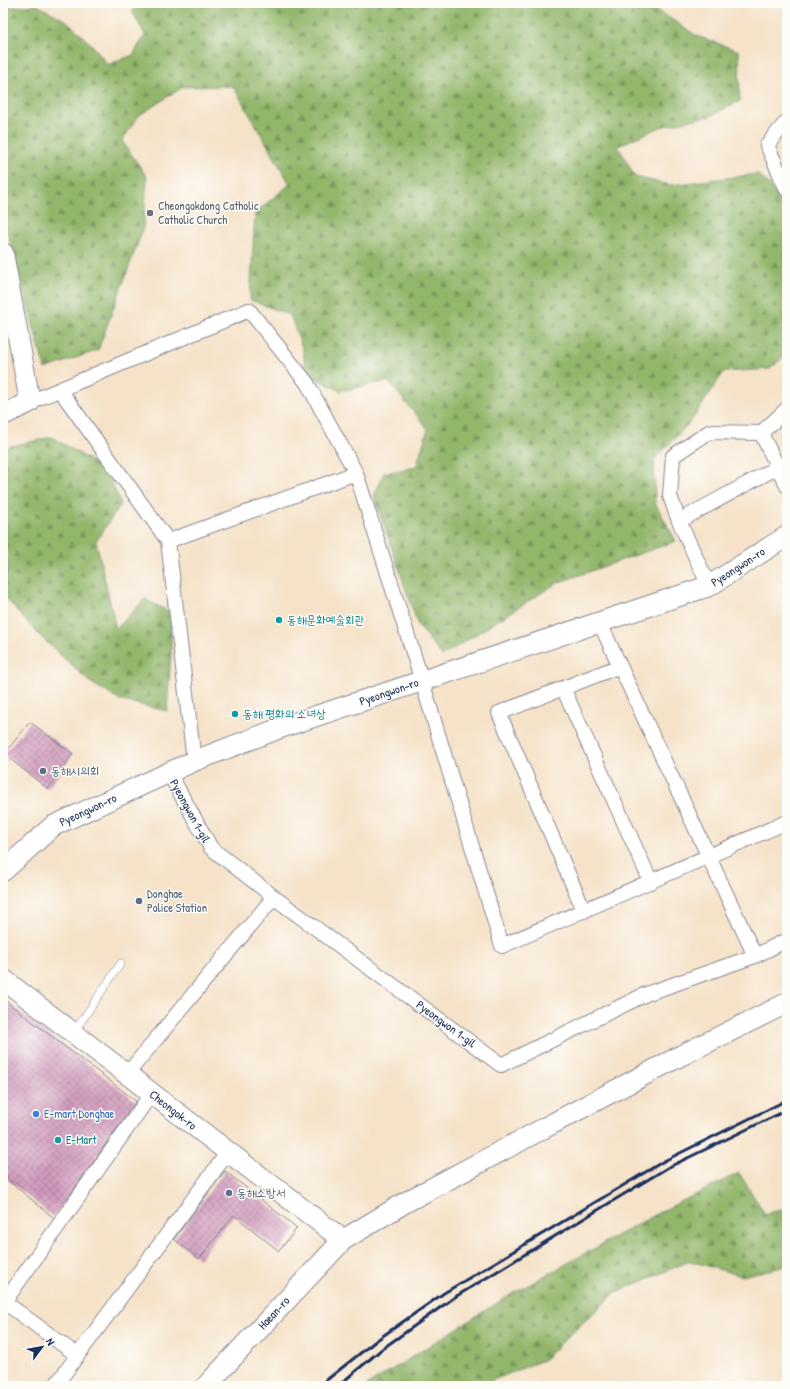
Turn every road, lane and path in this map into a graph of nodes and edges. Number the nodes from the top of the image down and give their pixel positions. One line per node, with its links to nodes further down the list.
1 (787, 121): 2 (street)
2 (787, 190)
3 (3, 255): 5 (street)
4 (60, 390): 5 (street); 10 (street); 14 (street)
5 (30, 402): 7 (street)
6 (787, 409): 8 (street)
7 (3, 415)
8 (761, 433): 9 (street); 12 (street)
9 (782, 466): 11 (street); 12 (street)
10 (356, 473): 14 (street); 18 (street)
11 (787, 486)
12 (679, 521): 15 (street)
13 (787, 536): 15 (street, Pyeongwon-ro)
14 (168, 541): 20 (street)
15 (709, 586): 16 (street, Pyeongwon-ro)
16 (599, 621): 17 (street); 18 (street, Pyeongwon-ro)
17 (620, 666): 19 (street); 23 (street)
18 (422, 681): 20 (street, Pyeongwon-ro); 27 (street)
19 (563, 688): 25 (street); 27 (street)
20 (194, 761): 21 (street, Pyeongwon-ro)
21 (169, 773): 24 (street, Pyeongwon-ro); 26 (street, Pyeongwon 1-gil)
22 (787, 822): 23 (street)
23 (709, 857): 25 (street); 29 (street)
24 (3, 871)
25 (651, 882): 27 (street)
26 (274, 897): 29 (street, Pyeongwon 1-gil); 34 (street)
27 (584, 911)
28 (787, 940): 29 (street, Pyeongwon 1-gil)
29 (755, 956)
30 (121, 963): 33 (lane)
31 (3, 979): 33 (street, Cheongok-ro)
32 (787, 1003): 37 (street, Haean-ro)
33 (73, 1033): 34 (street, Cheongok-ro)
34 (127, 1074): 35 (street, Cheongok-ro)
35 (152, 1093): 36 (street, Cheongok-ro); 38 (street)
36 (228, 1152): 37 (street, Cheongok-ro); 39 (street)
37 (343, 1240): 41 (street, Haean-ro)
38 (4, 1302): 39 (street)
39 (77, 1356): 40 (street)
40 (55, 1386)
41 (206, 1386)

